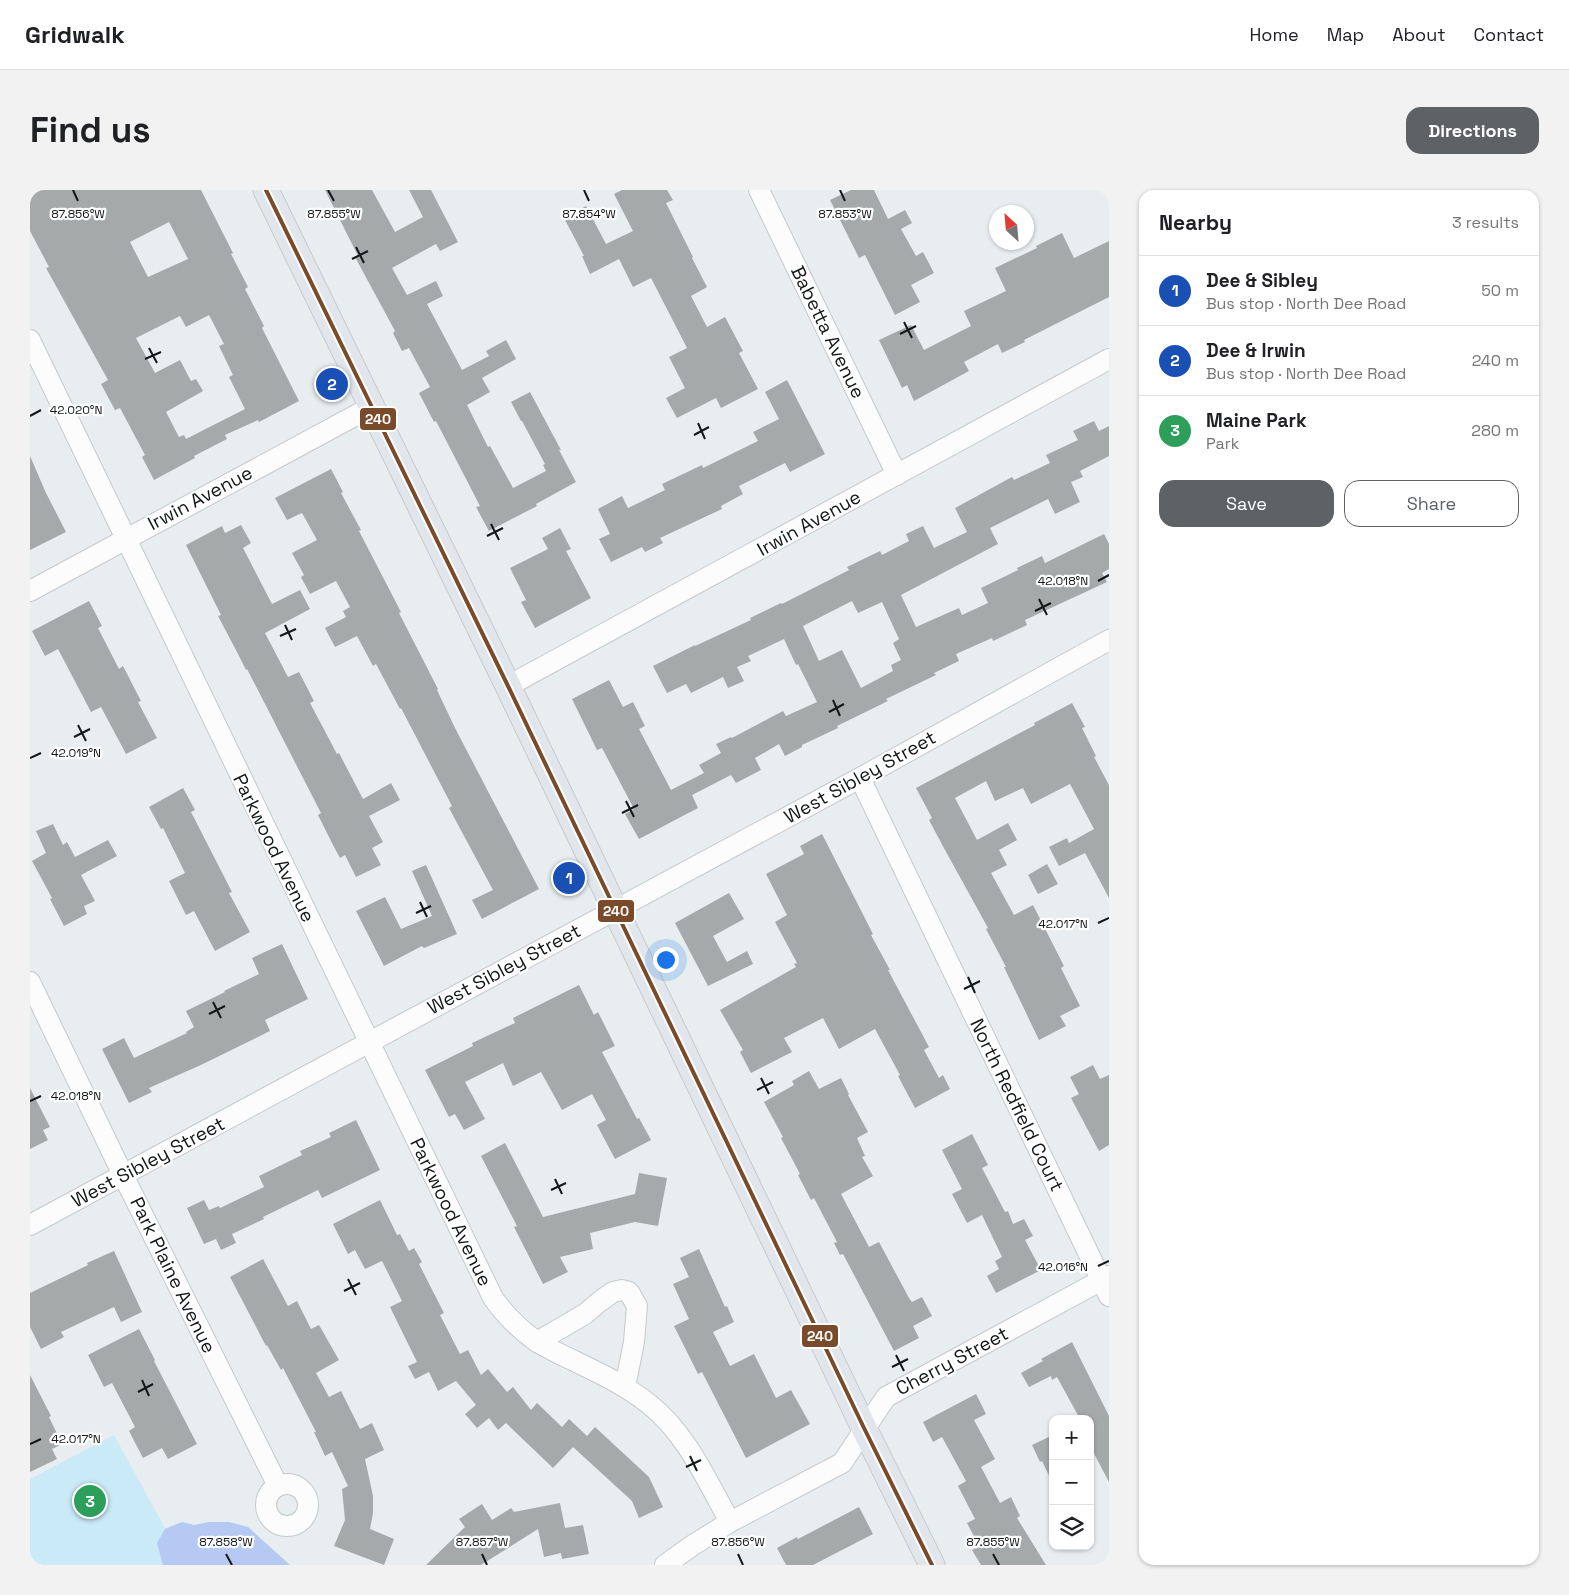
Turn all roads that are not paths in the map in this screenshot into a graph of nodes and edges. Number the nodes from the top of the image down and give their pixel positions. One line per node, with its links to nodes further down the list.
1 (266, 190): 5 (main road)
2 (759, 190): 6 (street, Babetta Avenue)
3 (30, 340): 7 (street, Parkwood Avenue)
4 (1109, 359): 6 (street, Irwin Avenue)
5 (371, 407): 7 (street, Irwin Avenue); 10 (main road)
6 (897, 475): 10 (street, Irwin Avenue)
7 (125, 538): 8 (street, Irwin Avenue); 14 (street, Parkwood Avenue)
8 (30, 590)
9 (1107, 647): 11 (street, West Sibley Street)
10 (508, 686): 12 (main road)
11 (860, 778): 12 (street, West Sibley Street); 17 (street, North Redfield Court)
12 (614, 910): 14 (street, West Sibley Street); 20 (main road)
13 (30, 982): 15 (street, Park Plaine Avenue)
14 (369, 1043): 15 (street, West Sibley Street); 18 (street, Parkwood Avenue)
15 (123, 1175): 16 (street, West Sibley Street); 21 (street, Park Plaine Avenue)
16 (30, 1226)
17 (1106, 1284): 20 (street, Cherry Street)
18 (537, 1342): 19 (street, Parkwood Avenue); 19 (street)
19 (625, 1387): 22 (street, Parkwood Avenue)
20 (864, 1428): 22 (street, Cherry Street); 24 (main road)
21 (278, 1486)
22 (730, 1522): 23 (street, Cherry Street)
23 (665, 1565)
24 (932, 1565)

